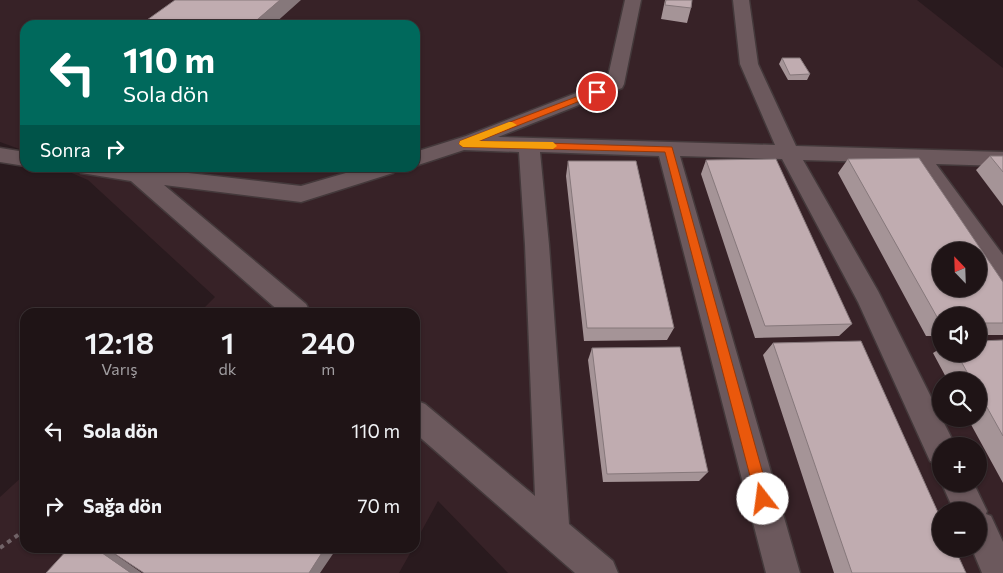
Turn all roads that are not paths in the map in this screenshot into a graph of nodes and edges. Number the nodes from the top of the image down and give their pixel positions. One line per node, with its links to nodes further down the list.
1 (633, 0): 3 (street)
2 (741, 0): 6 (street)
3 (463, 144): 4 (street); 10 (street)
4 (529, 145): 5 (street); 19 (street)
5 (668, 149): 6 (street); 22 (street)
6 (788, 152): 8 (street); 18 (street)
7 (0, 155): 9 (street)
8 (918, 156): 11 (street); 15 (street)
9 (20, 157)
10 (420, 157)
11 (1003, 158)
12 (121, 172): 14 (street)
13 (373, 172): 14 (street)
14 (138, 174): 16 (street)
15 (1003, 274)
16 (292, 308)
17 (420, 418): 19 (street)
18 (935, 437)
19 (553, 533): 21 (street)
20 (987, 545): 23 (street)
21 (601, 573)
22 (783, 573)
23 (1000, 573)

